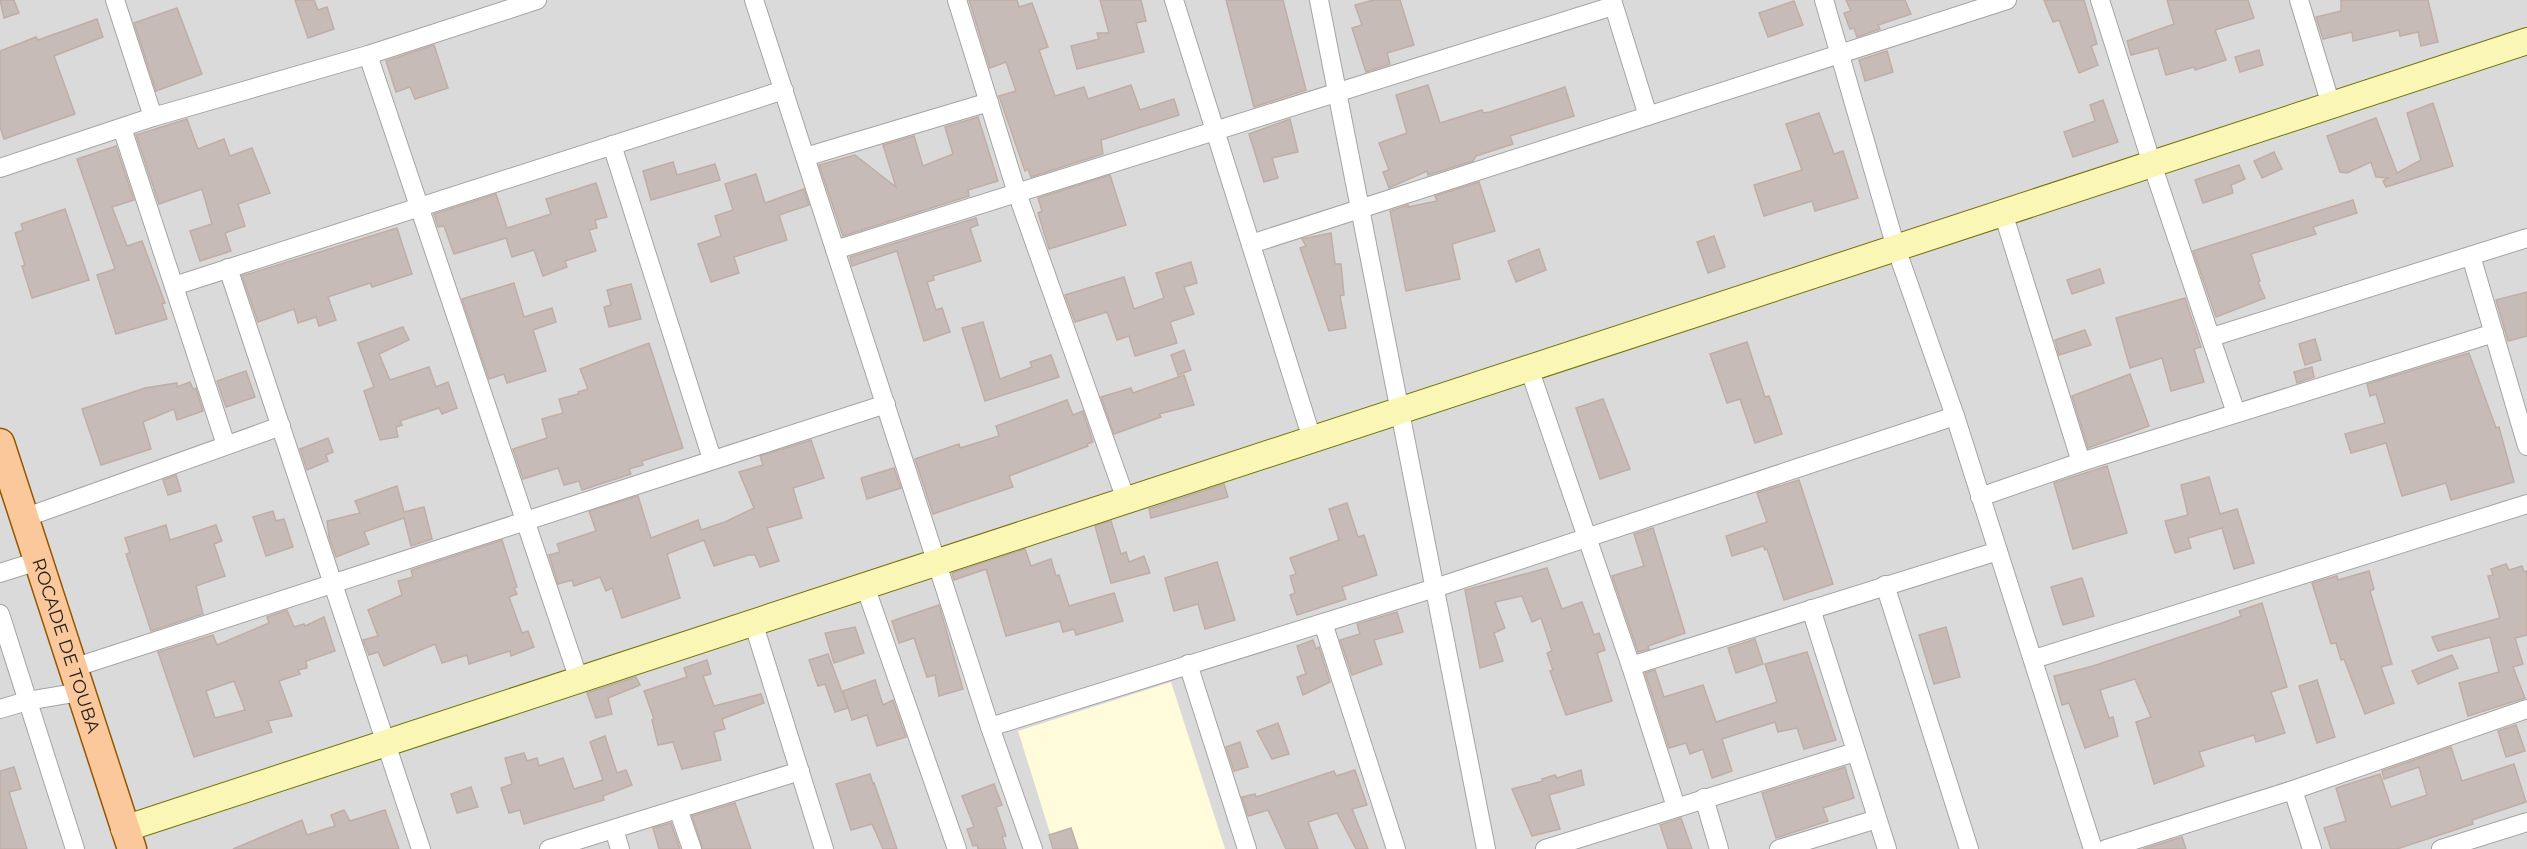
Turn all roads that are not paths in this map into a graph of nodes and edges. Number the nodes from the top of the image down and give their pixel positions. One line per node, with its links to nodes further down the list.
1 (115, 0): 20 (street)
2 (537, 0): 13 (street)
3 (753, 0): 15 (street)
4 (957, 0): 17 (street)
5 (1173, 0): 22 (street)
6 (1319, 0): 16 (street)
7 (1824, 0): 14 (street)
8 (2007, 0): 14 (street)
9 (2100, 0): 25 (street)
10 (2299, 0): 18 (street)
11 (1612, 3): 16 (street); 19 (street)
12 (2527, 41): 18 (street)
13 (368, 55): 20 (street); 28 (street)
14 (1841, 55): 19 (street); 33 (street)
15 (784, 90): 23 (street); 24 (street)
16 (1337, 93): 22 (street); 29 (street)
17 (989, 102): 24 (street); 27 (street)
18 (2331, 105): 25 (street)
19 (1648, 116): 29 (street)
20 (153, 117): 21 (street)
21 (122, 128): 26 (street); 37 (street)
22 (1215, 131): 27 (street); 32 (street)
23 (612, 145): 28 (street); 50 (street)
24 (805, 157): 34 (street)
25 (2152, 164): 30 (street); 39 (street)
26 (0, 168)
27 (1017, 193): 34 (street); 53 (street)
28 (420, 207): 36 (street); 56 (street)
29 (1360, 207): 32 (street); 42 (street)
30 (2003, 213): 33 (street); 51 (street)
31 (2527, 238): 35 (street)
32 (1251, 244): 46 (street)
33 (1896, 248): 40 (street); 44 (street)
34 (836, 250): 41 (street)
35 (2471, 256): 38 (street); 39 (street)
36 (228, 268): 37 (street); 45 (street)
37 (174, 286): 48 (street)
38 (2494, 333): 43 (street); 49 (street)
39 (2212, 337): 43 (street)
40 (1529, 368): 42 (street); 57 (street)
41 (886, 404): 50 (street); 60 (street)
42 (1401, 410): 46 (street); 65 (street)
43 (2236, 413): 51 (street)
44 (1954, 416): 52 (street); 57 (street)
45 (281, 426): 48 (street); 62 (street)
46 (1312, 439): 53 (street)
47 (0, 443): 55 (main road, ROCADE DE TOUBA)
48 (226, 445): 55 (street)
49 (2527, 446)
50 (712, 459): 56 (street)
51 (2081, 462): 52 (street)
52 (1980, 497): 58 (street)
53 (1126, 500): 60 (street)
54 (2527, 504): 70 (street)
55 (24, 518): 59 (main road, ROCADE DE TOUBA)
56 (525, 519): 62 (street); 74 (street)
57 (1587, 538): 65 (street); 72 (street)
58 (1998, 551): 63 (street); 70 (street)
59 (38, 561): 61 (street); 73 (main road, ROCADE DE TOUBA)
60 (937, 562): 64 (street); 78 (street)
61 (0, 573)
62 (333, 584): 73 (street); 79 (street)
63 (1885, 585): 66 (street); 105 (street)
64 (865, 586): 68 (street); 96 (street)
65 (1435, 588): 69 (street); 100 (street)
66 (1811, 609): 72 (street); 80 (street)
67 (0, 614): 75 (street)
68 (753, 622): 74 (street); 81 (street)
69 (1323, 623): 71 (street); 99 (street)
70 (2034, 659): 106 (street)
71 (1188, 664): 78 (street); 98 (street)
72 (1631, 666): 84 (street)
73 (76, 680): 75 (street); 89 (main road, ROCADE DE TOUBA)
74 (579, 680): 79 (street)
75 (27, 701): 76 (street); 90 (street)
76 (0, 709)
77 (2527, 709): 82 (street)
78 (990, 727): 97 (street)
79 (386, 743): 89 (street); 91 (street)
80 (1856, 752): 83 (street); 86 (street)
81 (800, 771): 85 (street); 95 (street)
82 (2292, 790): 107 (street); 108 (street)
83 (1704, 798): 84 (street); 102 (street)
84 (1676, 807): 101 (street)
85 (678, 809): 88 (street); 94 (street)
86 (1877, 819): 103 (street); 104 (street)
87 (2527, 822): 109 (street)
88 (614, 829): 92 (street); 93 (street)
89 (128, 839)
90 (75, 849)
91 (421, 849)
92 (549, 849)
93 (620, 849)
94 (692, 849)
95 (824, 849)
96 (957, 849)
97 (1033, 849)
98 (1247, 849)
99 (1396, 849)
100 (1486, 849)
101 (1545, 849)
102 (1719, 849)
103 (1779, 849)
104 (1887, 849)
105 (1969, 849)
106 (2093, 849)
107 (2106, 849)
108 (2313, 849)
109 (2441, 849)

